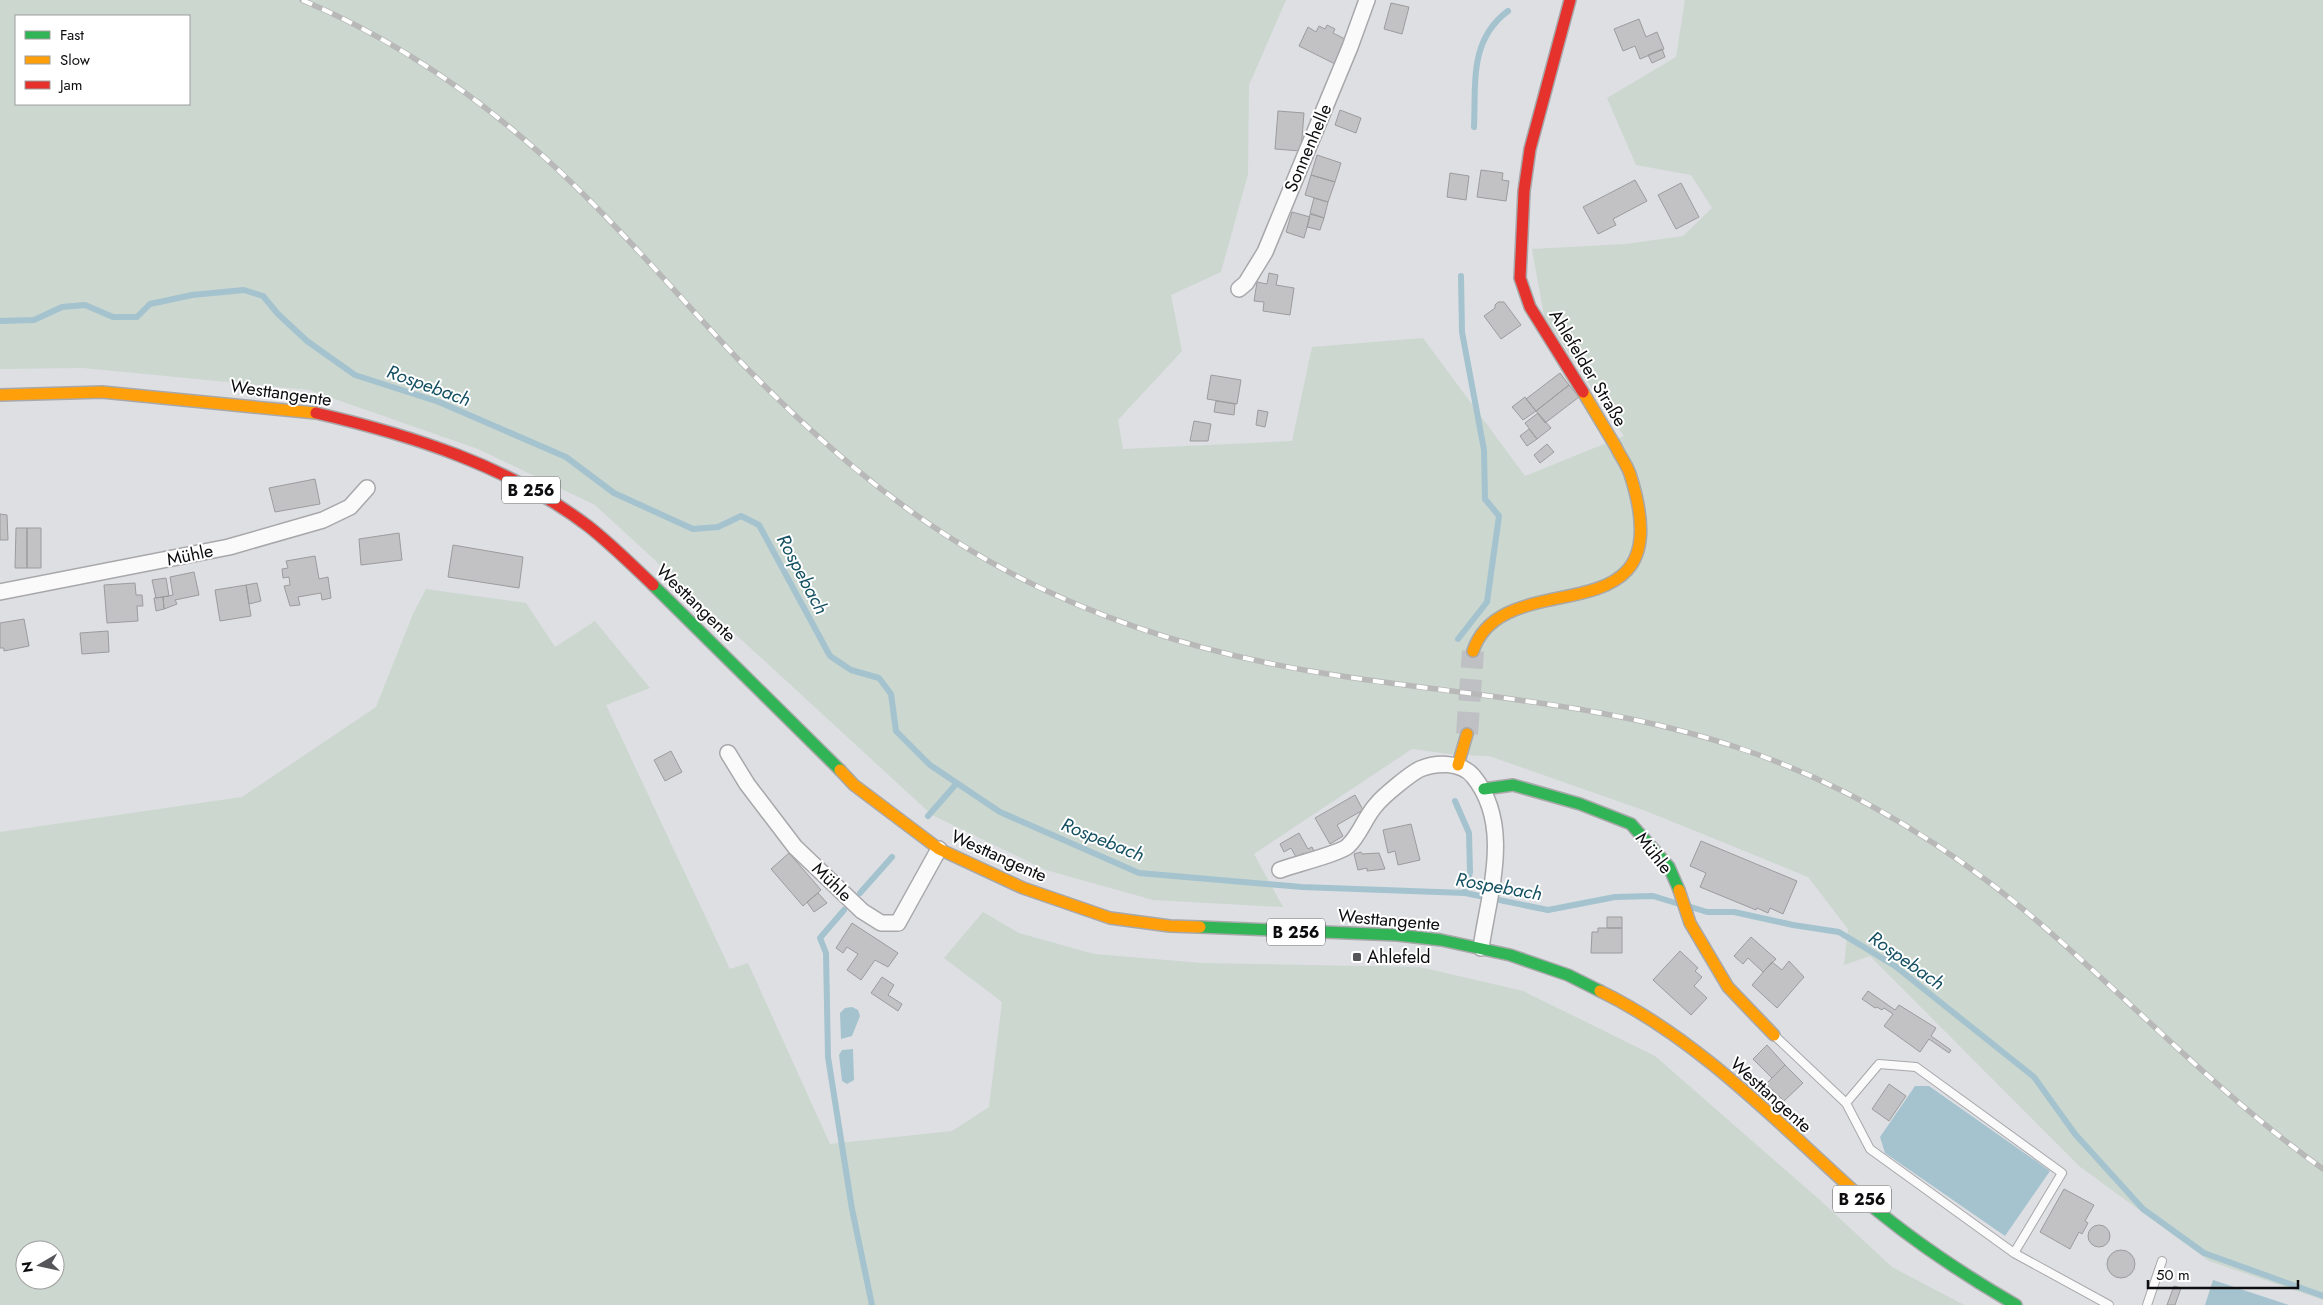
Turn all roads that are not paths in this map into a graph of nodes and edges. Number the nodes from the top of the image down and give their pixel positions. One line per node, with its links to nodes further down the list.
1 (1366, 0): 3 (street, Sonnenhelle)
2 (1570, 0): 7 (main road, Ahlefelder Straße)
3 (1239, 289)
4 (0, 395): 12 (main road, Westtangente / B 256)
5 (366, 488): 6 (street, Mühle)
6 (0, 592)
7 (1473, 651)
8 (1467, 734): 10 (main road)
9 (728, 753): 12 (street, Mühle)
10 (1458, 765): 11 (street); 13 (street)
11 (1484, 789): 14 (street); 15 (main road, Mühle)
12 (939, 849): 14 (main road, Westtangente / B 256)
13 (1280, 870)
14 (1481, 948): 19 (main road, Westtangente / B 256)
15 (1774, 1035): 16 (lane)
16 (1846, 1103): 17 (lane); 17 (lane)
17 (2014, 1253): 20 (lane)
18 (2162, 1261): 21 (lane)
19 (2016, 1305)
20 (2109, 1305)
21 (2147, 1305)

